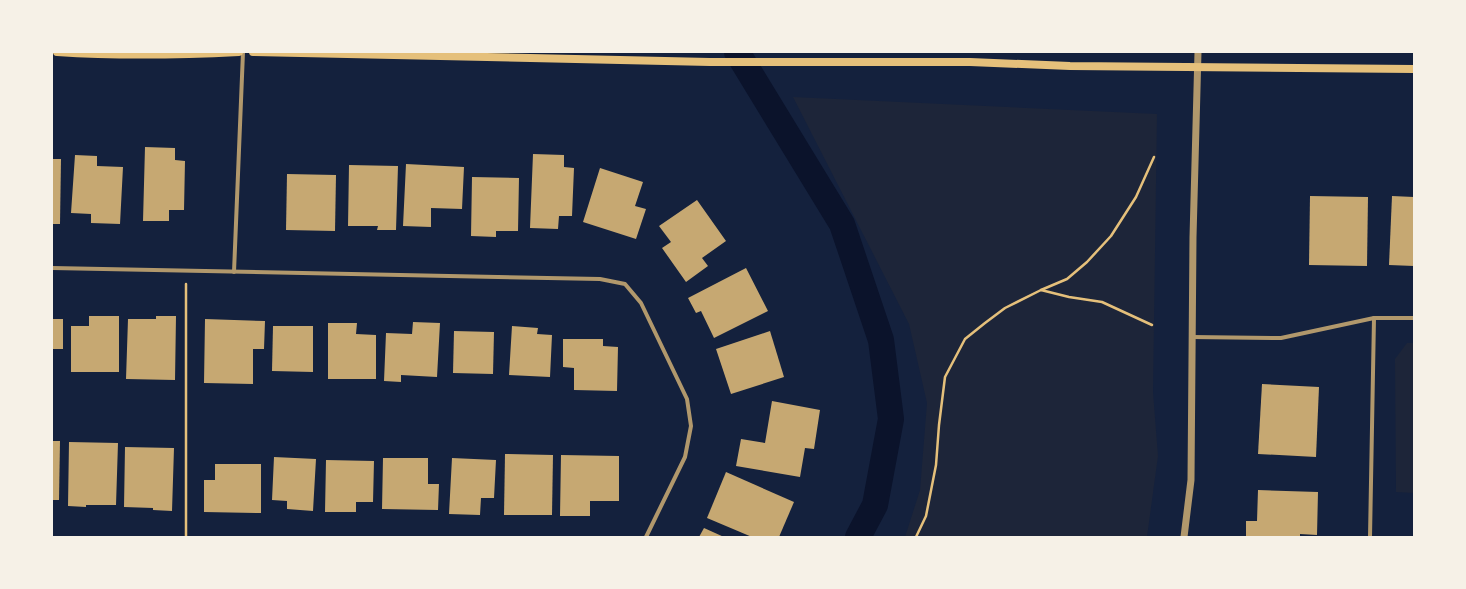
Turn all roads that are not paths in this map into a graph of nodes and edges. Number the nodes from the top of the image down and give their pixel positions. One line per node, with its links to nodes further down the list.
1 (57, 52): 2 (main road)
2 (239, 52)
3 (242, 52): 9 (street)
4 (253, 52): 6 (main road)
5 (1198, 52): 6 (street)
6 (1197, 67): 7 (main road); 12 (street)
7 (1414, 69)
8 (52, 268): 9 (street)
9 (234, 272): 13 (street)
10 (1374, 318): 11 (street); 12 (street); 15 (street)
11 (1414, 318)
12 (1192, 337): 14 (street)
13 (646, 537)
14 (1184, 537)
15 (1370, 537)

